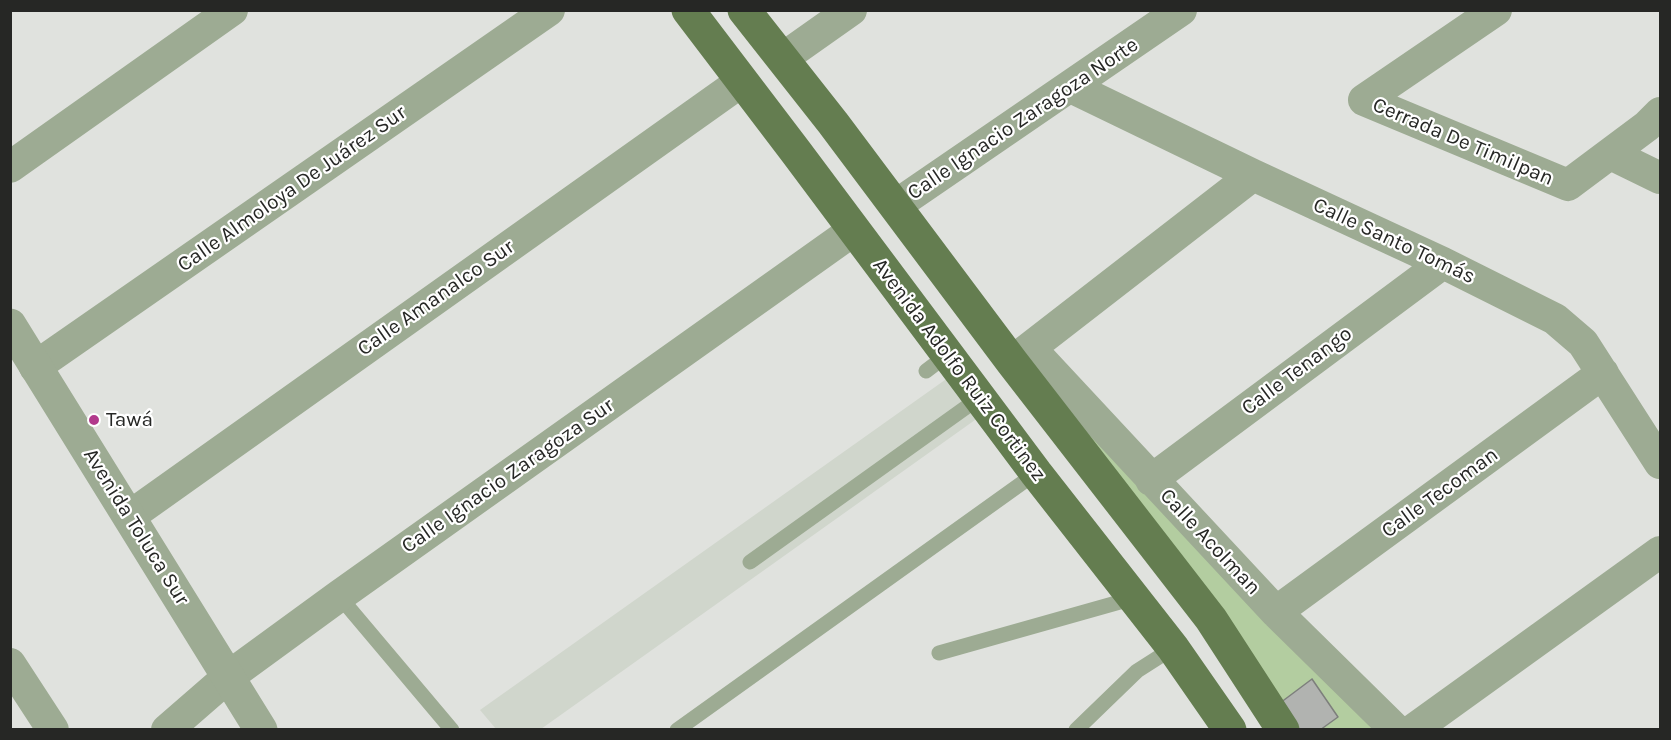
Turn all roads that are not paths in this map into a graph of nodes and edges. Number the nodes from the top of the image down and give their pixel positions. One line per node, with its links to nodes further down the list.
1 (232, 10): 14 (street)
2 (549, 10): 22 (street, Calle Almoloya De Juárez Sur)
3 (688, 10): 9 (main road, Avenida Adolfo Ruiz Cortinez)
4 (744, 10): 8 (main road)
5 (851, 10): 8 (street)
6 (1181, 10): 10 (street, Calle Ignacio Zaragoza Norte)
7 (1496, 10): 12 (street, Cerrada De Timilpan)
8 (783, 58): 17 (main road)
9 (742, 81): 18 (main road, Avenida Adolfo Ruiz Cortinez); 28 (street, Calle Amanalco Sur)
10 (1071, 87): 15 (street, Calle Santo Tomás); 17 (street, Calle Ignacio Zaragoza Norte)
11 (1654, 119): 12 (street, Cerrada De Timilpan); 13 (street)
12 (1613, 152): 16 (street)
13 (1660, 163)
14 (10, 167)
15 (1253, 175): 19 (street, Calle Santo Tomás); 21 (street)
16 (1660, 178)
17 (895, 206): 21 (main road)
18 (854, 230): 24 (main road, Avenida Adolfo Ruiz Cortinez); 31 (street, Calle Ignacio Zaragoza Sur)
19 (1443, 263): 23 (street, Calle Santo Tomás); 27 (street, Calle Tenango)
20 (10, 325): 22 (street, Avenida Toluca Sur)
21 (1021, 355): 27 (street, Calle Acolman); 45 (main road)
22 (35, 367): 28 (street, Avenida Toluca Sur)
23 (1603, 373): 25 (street, Calle Santo Tomás); 33 (street, Calle Tecoman)
24 (980, 398): 26 (main road, Avenida Adolfo Ruiz Cortinez); 30 (lane)
25 (1660, 463)
26 (1036, 473): 32 (main road, Avenida Adolfo Ruiz Cortinez); 42 (lane)
27 (1151, 480): 33 (street, Calle Acolman)
28 (130, 516): 37 (street, Avenida Toluca Sur)
29 (1660, 552): 47 (street)
30 (750, 562)
31 (339, 596): 37 (street, Calle Ignacio Zaragoza Sur); 41 (lane)
32 (1134, 598): 34 (main road, Avenida Adolfo Ruiz Cortinez); 35 (lane)
33 (1276, 612): 46 (street, Calle Acolman)
34 (1173, 648): 43 (lane); 44 (main road, Avenida Adolfo Ruiz Cortinez)
35 (939, 653)
36 (10, 664): 38 (street)
37 (228, 677): 39 (street, Calle Ignacio Zaragoza Sur); 40 (street, Avenida Toluca Sur)
38 (53, 729)
39 (167, 729)
40 (261, 729)
41 (452, 729)
42 (676, 729)
43 (1076, 729)
44 (1230, 729)
45 (1283, 729)
46 (1396, 729)
47 (1413, 729)

